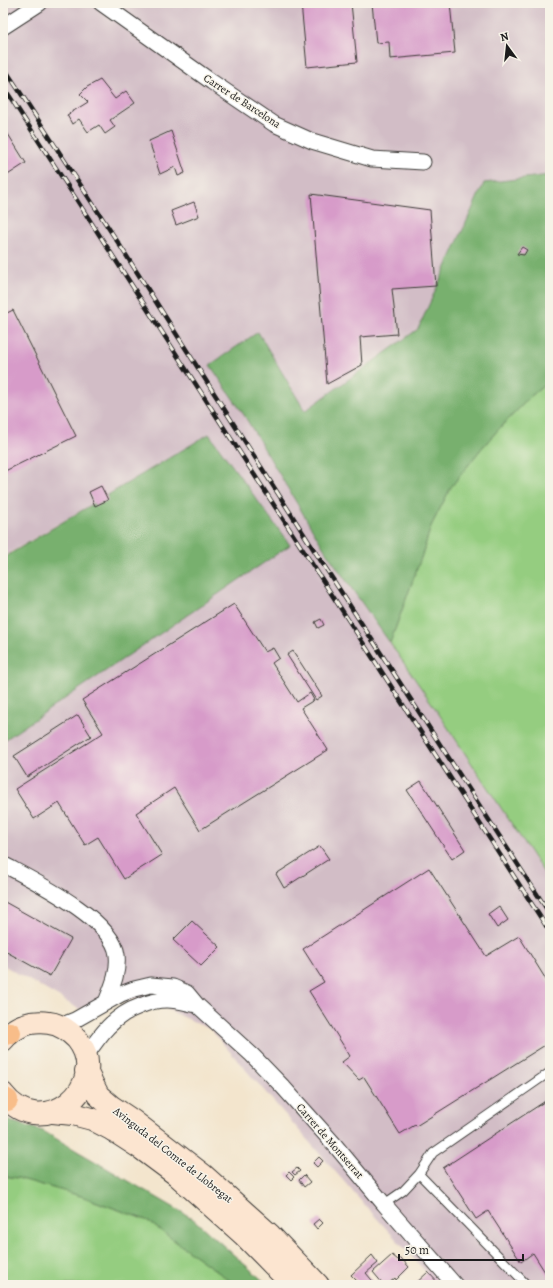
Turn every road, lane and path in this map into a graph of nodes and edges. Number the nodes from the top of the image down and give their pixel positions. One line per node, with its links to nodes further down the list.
1 (40, 3): 3 (street)
2 (101, 3): 4 (street, Carrer de Barcelona)
3 (3, 27)
4 (423, 162)
5 (3, 864): 6 (street)
6 (106, 1002): 7 (street, Carrer de Montserrat); 8 (street, Carrer de Montserrat)
7 (197, 1005): 10 (street); 15 (street, Carrer de Montserrat)
8 (60, 1026): 9 (main road); 10 (main road, Avinguda del Comte de Llobregat)
9 (5, 1035)
10 (86, 1064): 13 (main road); 17 (main road, Avinguda del Comte de Llobregat)
11 (550, 1072): 14 (lane)
12 (4, 1097): 13 (main road, Avinguda del Comte de Llobregat)
13 (53, 1112): 16 (main road, Avinguda del Comte de Llobregat)
14 (420, 1174): 15 (lane); 19 (lane)
15 (384, 1204): 18 (street, Carrer de Montserrat)
16 (293, 1285)
17 (318, 1285)
18 (455, 1285)
19 (527, 1285)

